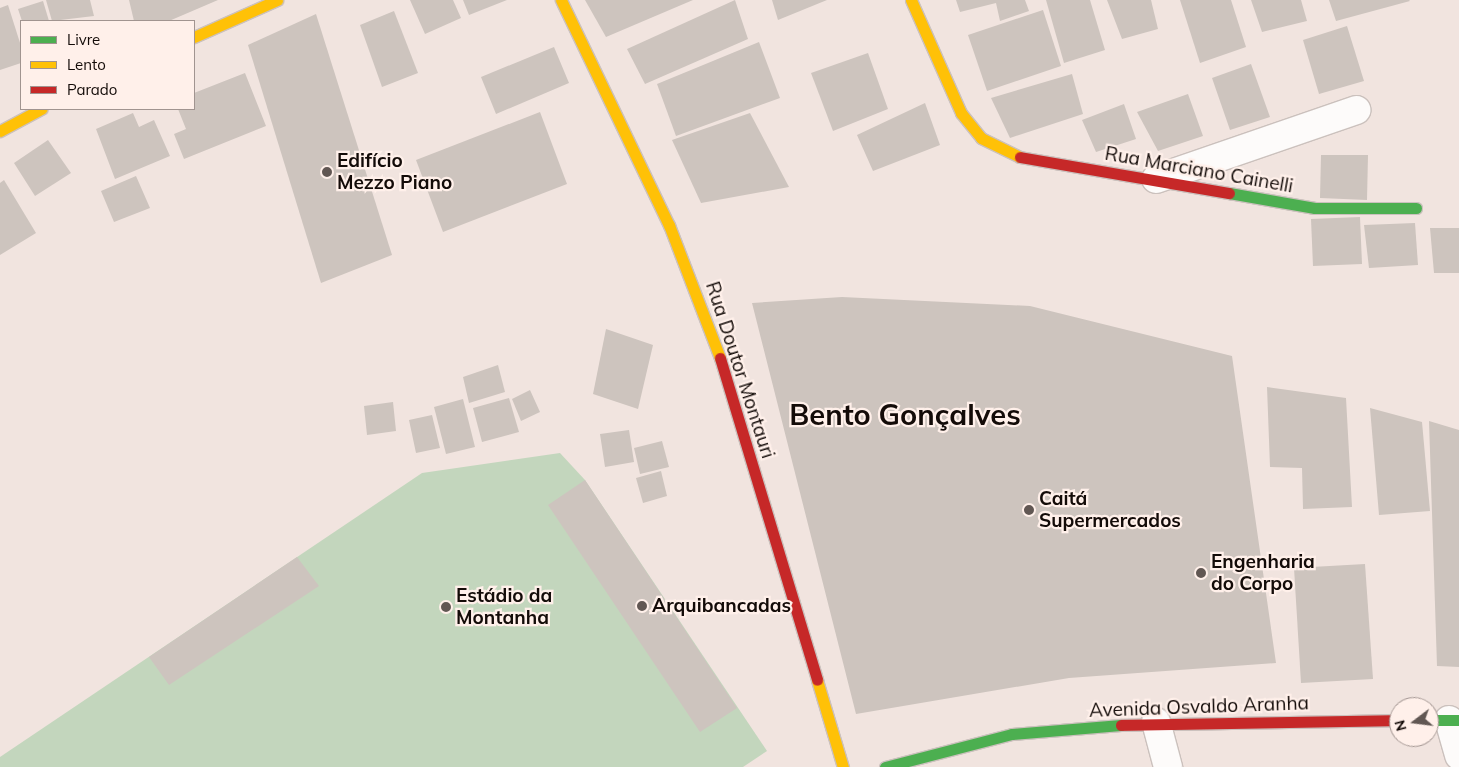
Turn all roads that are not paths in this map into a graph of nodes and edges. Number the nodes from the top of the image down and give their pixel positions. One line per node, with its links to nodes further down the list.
1 (277, 0): 4 (main road)
2 (561, 0): 14 (main road, Rua Doutor Montauri)
3 (911, 0): 8 (main road, Rua Marciano Cainelli)
4 (195, 37)
5 (39, 110): 7 (main road)
6 (1356, 110): 8 (street)
7 (0, 131)
8 (1156, 178): 9 (main road, Rua Marciano Cainelli)
9 (1416, 208)
10 (1389, 720): 12 (main road, Avenida Osvaldo Aranha)
11 (1446, 720): 13 (street)
12 (1156, 722): 15 (main road, Avenida Osvaldo Aranha); 16 (street)
13 (1459, 756)
14 (843, 767)
15 (885, 767)
16 (1168, 767)

